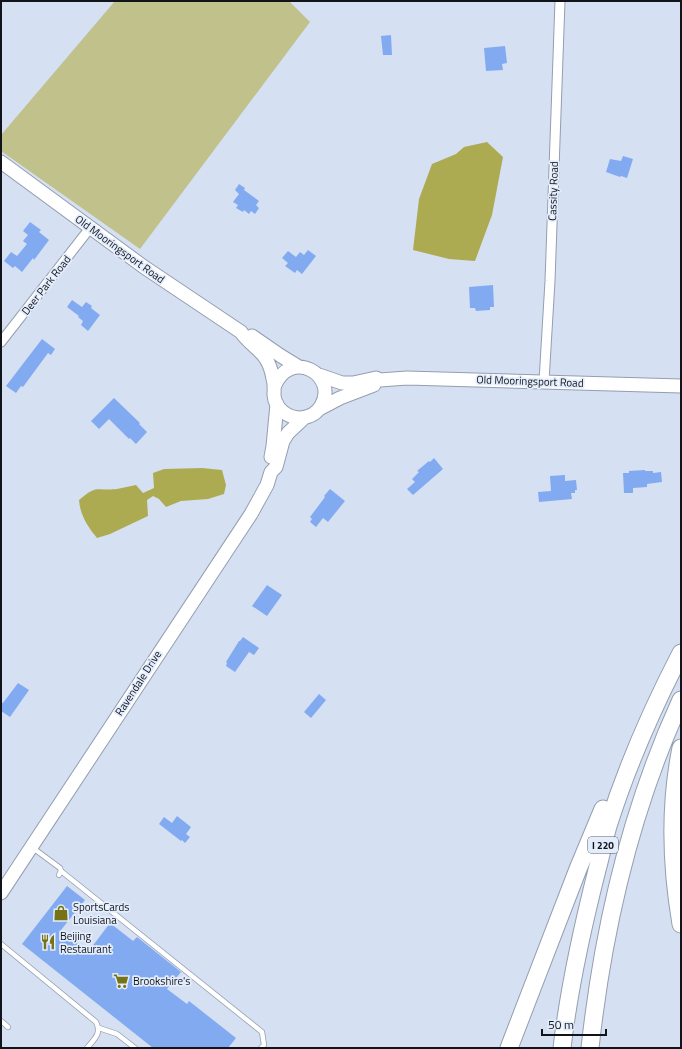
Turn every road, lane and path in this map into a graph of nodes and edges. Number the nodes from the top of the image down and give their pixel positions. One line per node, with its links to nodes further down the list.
1 (560, 1): 9 (street, Cassity Road)
2 (1, 162): 3 (main road, Old Mooringsport Road)
3 (90, 228): 4 (main road, Old Mooringsport Road); 5 (street, Deer Park Road)
4 (241, 332): 6 (main road, Old Mooringsport Road); 11 (main road, Old Mooringsport Road)
5 (1, 342)
6 (299, 367): 7 (main road, Old Mooringsport Road); 11 (main road)
7 (318, 375): 8 (main road, Old Mooringsport Road); 13 (main road)
8 (380, 380): 9 (main road, Old Mooringsport Road); 13 (main road, Old Mooringsport Road)
9 (544, 381): 10 (main road, Old Mooringsport Road)
10 (681, 386)
11 (274, 388): 12 (main road, Old Mooringsport Road)
12 (276, 404): 14 (main road); 15 (main road, Ravendale Drive)
13 (319, 409): 14 (main road, Old Mooringsport Road)
14 (304, 418): 15 (main road, Ravendale Drive)
15 (271, 472): 20 (main road, Ravendale Drive)
16 (681, 653): 17 (highway, I 220)
17 (663, 689): 30 (highway); 31 (highway, I 220)
18 (681, 700): 32 (highway, I 220)
19 (681, 748): 22 (highway)
20 (31, 847): 21 (main road, Ravendale Drive); 29 (lane)
21 (1, 893)
22 (681, 924)
23 (1, 944): 26 (lane)
24 (1, 1021): 25 (lane)
25 (8, 1027)
26 (99, 1028): 27 (lane); 28 (lane)
27 (87, 1048)
28 (135, 1048)
29 (261, 1048)
30 (509, 1048)
31 (562, 1048)
32 (590, 1048)

